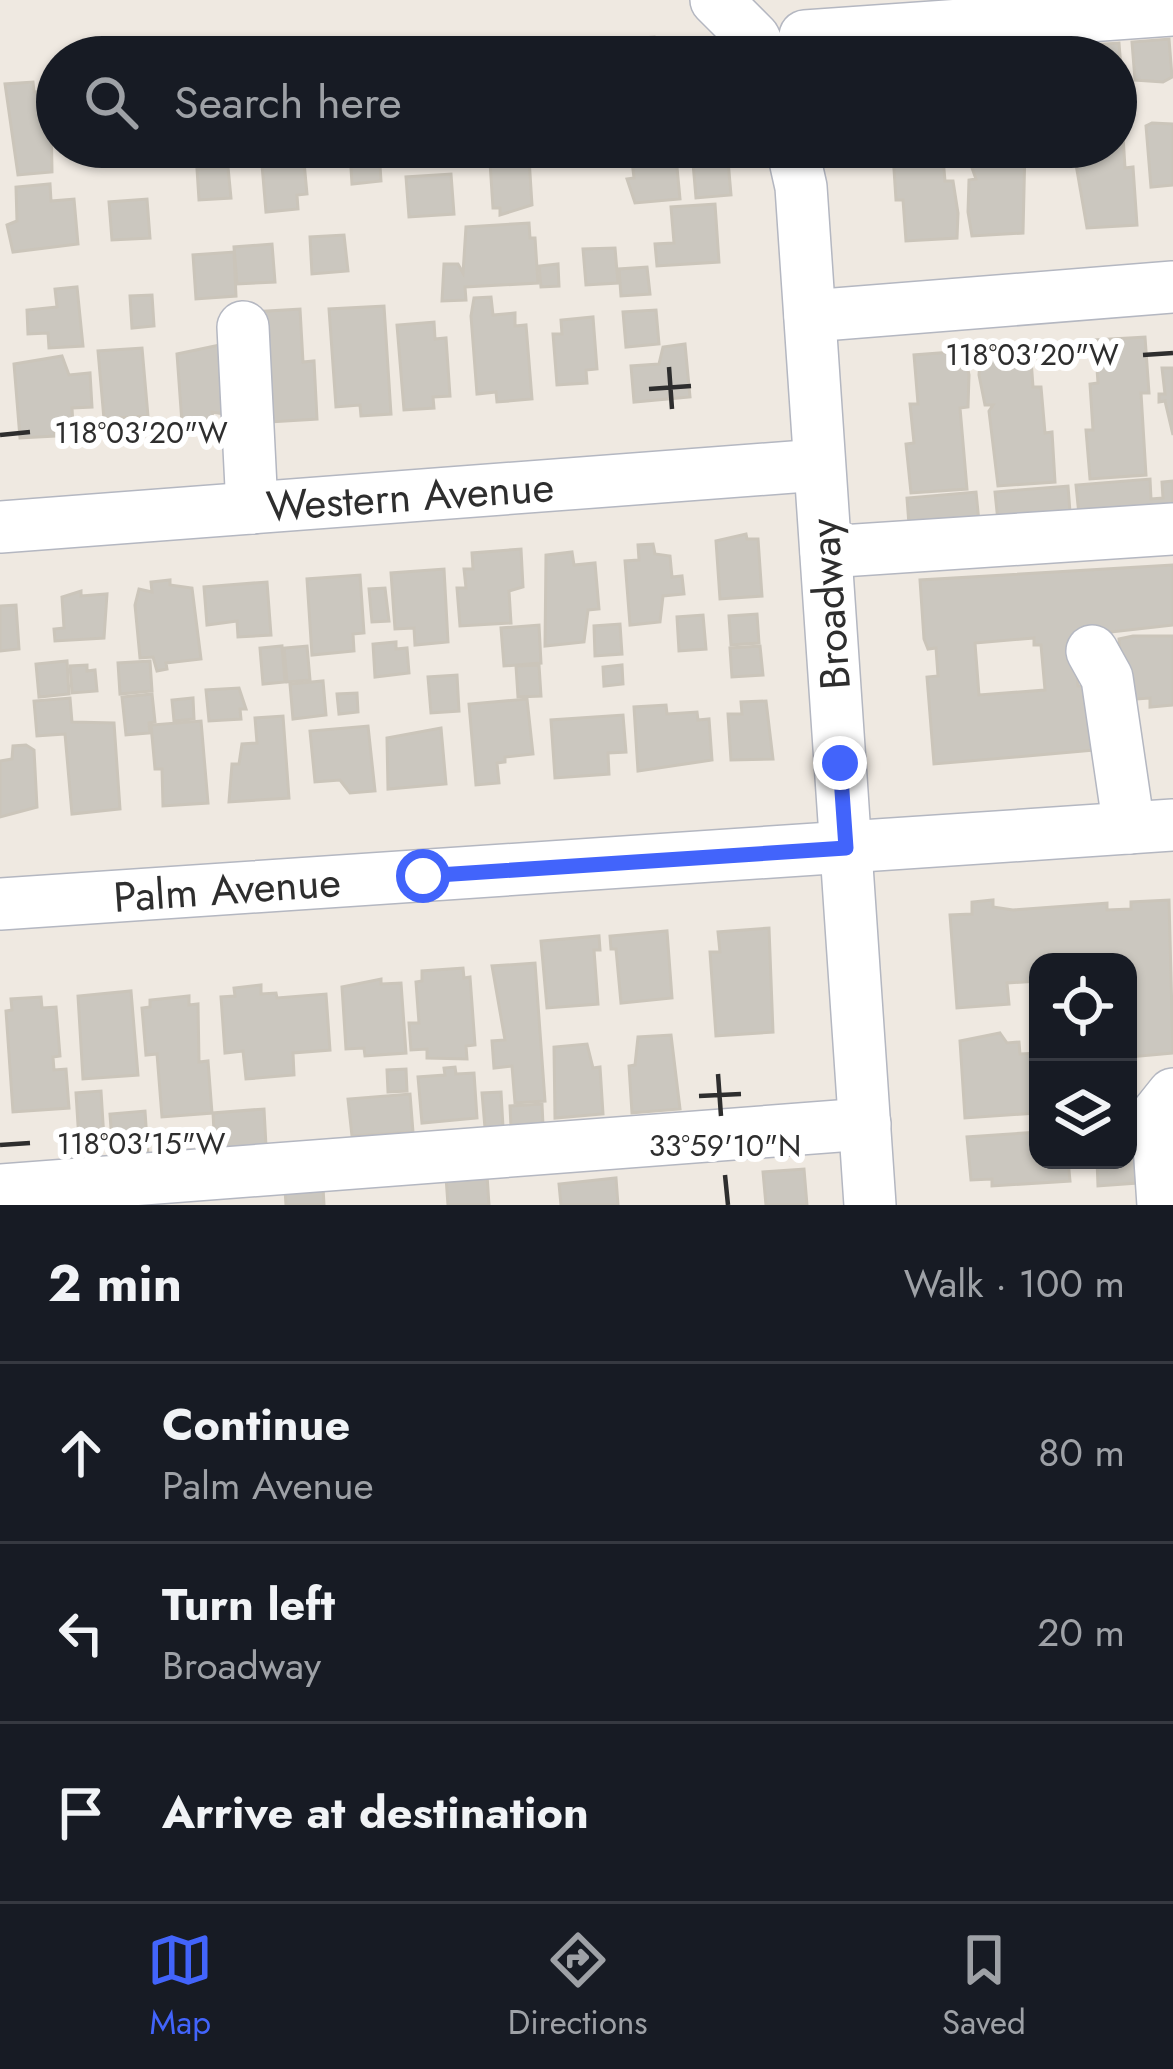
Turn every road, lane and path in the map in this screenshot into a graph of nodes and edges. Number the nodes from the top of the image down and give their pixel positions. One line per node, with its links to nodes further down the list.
1 (716, 0): 3 (street)
2 (1173, 10): 4 (street)
3 (752, 36)
4 (808, 36)
5 (799, 168): 7 (street, Broadway)
6 (1173, 287): 7 (street)
7 (810, 316): 9 (street, Broadway)
8 (243, 327): 10 (street)
9 (820, 465): 10 (street, Western Avenue); 13 (street, Broadway)
10 (252, 508): 11 (street, Western Avenue)
11 (0, 526)
12 (1173, 529): 13 (street)
13 (826, 552): 16 (street, Broadway)
14 (1092, 651): 15 (street)
15 (1151, 826): 16 (street, Palm Avenue)
16 (846, 848): 17 (street, Palm Avenue); 19 (street, Broadway)
17 (0, 904)
18 (1173, 1094): 22 (street)
19 (865, 1124): 20 (street); 21 (street, Broadway)
20 (0, 1190)
21 (870, 1205)
22 (1163, 1205)

